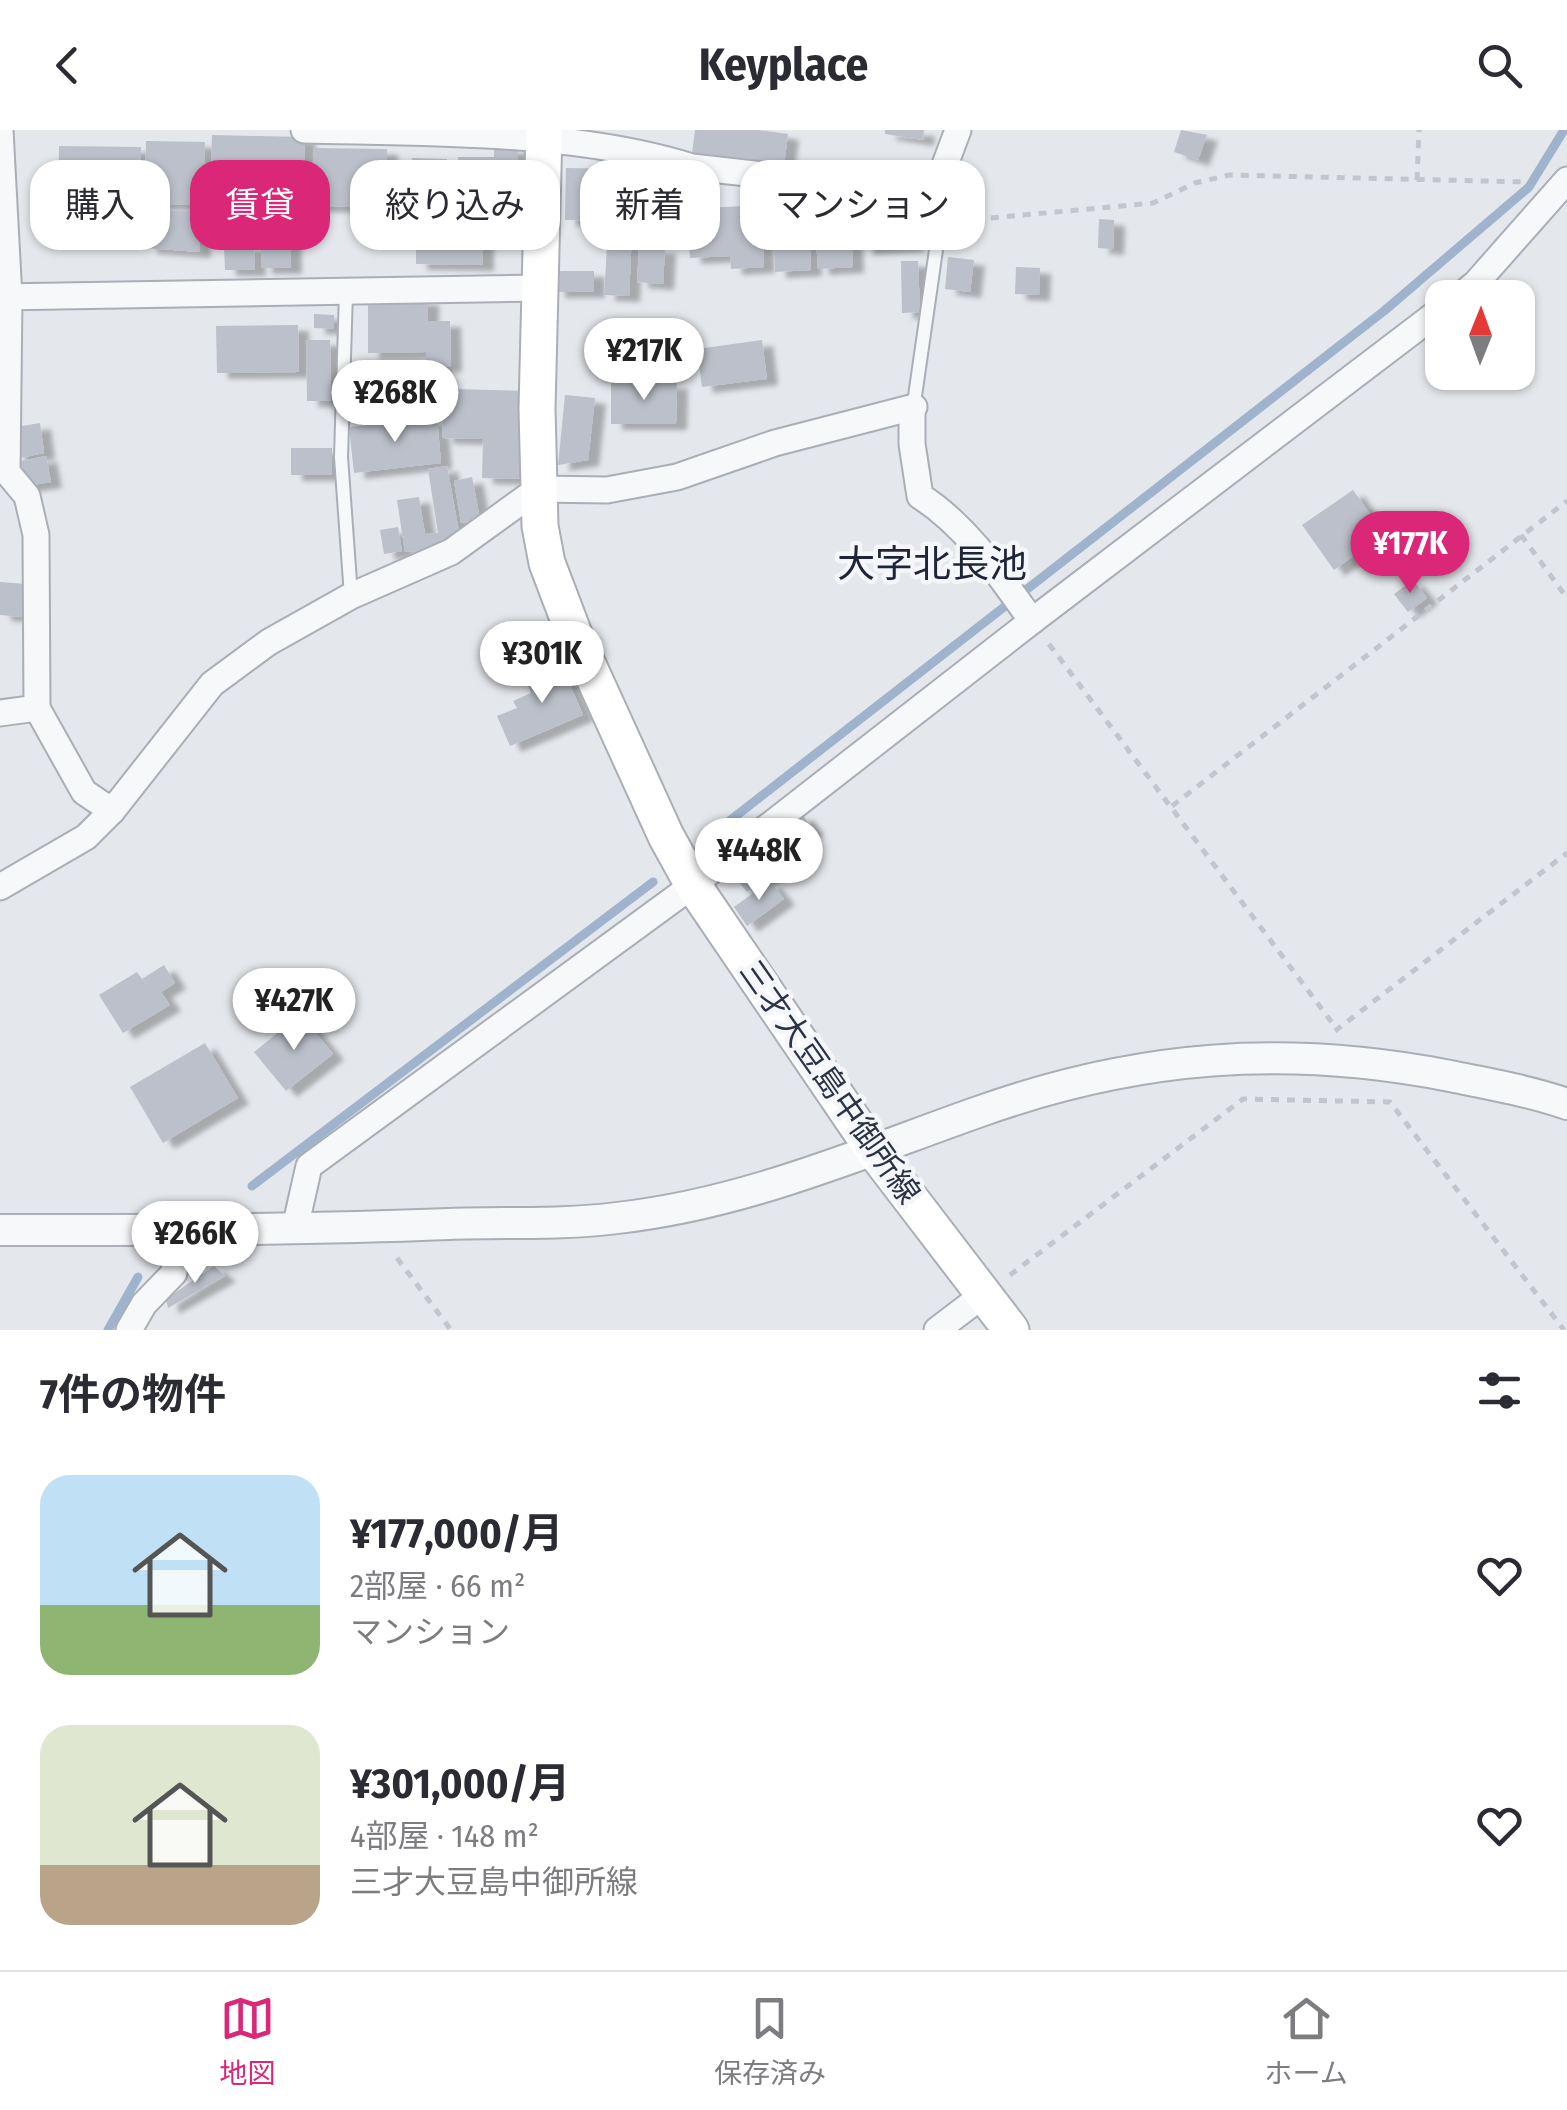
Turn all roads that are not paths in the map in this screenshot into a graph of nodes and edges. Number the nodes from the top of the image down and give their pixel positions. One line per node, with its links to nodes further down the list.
1 (0, 130): 12 (street)
2 (304, 130): 4 (street)
3 (958, 130): 5 (street)
4 (544, 136): 6 (street); 10 (main road, 三才大豆島中御所線)
5 (947, 160)
6 (740, 172)
7 (1567, 180): 9 (street)
8 (935, 250): 14 (lane)
9 (1479, 280)
10 (540, 288): 11 (street); 16 (main road, 三才大豆島中御所線)
11 (346, 292): 12 (street); 17 (lane)
12 (5, 298): 15 (street)
13 (1425, 322): 18 (street)
14 (913, 411): 16 (street); 18 (street)
15 (4, 472): 19 (street)
16 (538, 490): 17 (street); 22 (main road, 三才大豆島中御所線)
17 (352, 596): 21 (street)
18 (1032, 621): 22 (street)
19 (37, 708): 20 (street); 21 (street)
20 (0, 712)
21 (112, 811): 23 (street)
22 (690, 879): 25 (main road, 三才大豆島中御所線); 26 (street)
23 (0, 887)
24 (1567, 1104): 25 (street)
25 (874, 1151): 26 (street); 29 (main road, 三才大豆島中御所線)
26 (295, 1228): 28 (street)
27 (0, 1230): 28 (street)
28 (178, 1230): 30 (street)
29 (983, 1294): 31 (street); 32 (main road, 三才大豆島中御所線)
30 (129, 1330)
31 (937, 1330)
32 (1011, 1330)

